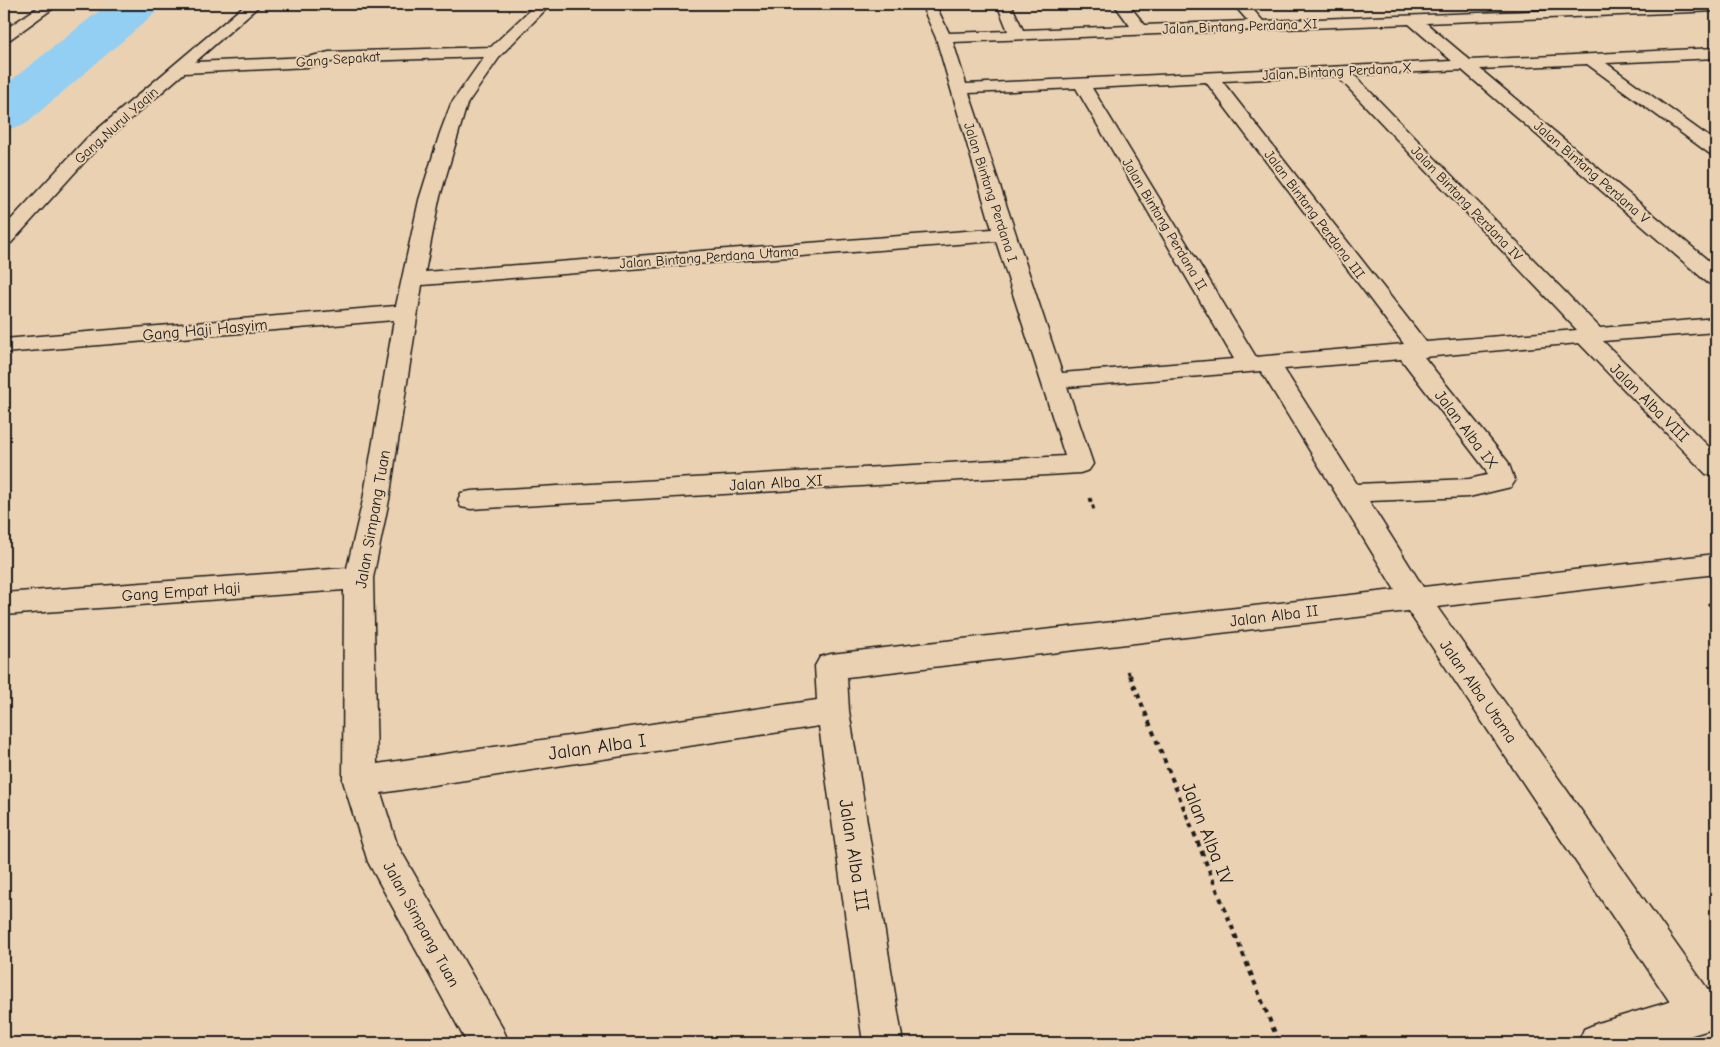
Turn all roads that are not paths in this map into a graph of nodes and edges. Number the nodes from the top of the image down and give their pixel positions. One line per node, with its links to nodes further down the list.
1 (52, 4): 19 (street)
2 (254, 4): 25 (street, Gang Nurul Yaqin)
3 (544, 4): 21 (street, Jalan Simpang Tuan)
4 (928, 4): 20 (street, Jalan Bintang Perdana I)
5 (1004, 4): 18 (street)
6 (1121, 4): 17 (street)
7 (1240, 4): 16 (street)
8 (1480, 4): 13 (street)
9 (1712, 4): 10 (street)
10 (1716, 7): 11 (street, Jalan Bintang Perdana XI)
11 (1596, 8): 13 (street, Jalan Bintang Perdana XI)
12 (1360, 10): 15 (street)
13 (1496, 16): 14 (street, Jalan Bintang Perdana XI)
14 (1412, 20): 15 (street, Jalan Bintang Perdana XI); 24 (street, Jalan Bintang Perdana V)
15 (1371, 21): 16 (street, Jalan Bintang Perdana XI)
16 (1259, 25): 17 (street, Jalan Bintang Perdana XI)
17 (1142, 30): 18 (street, Jalan Bintang Perdana XI)
18 (1017, 35): 20 (street, Jalan Bintang Perdana XI)
19 (4, 37)
20 (944, 38): 29 (street, Jalan Bintang Perdana I)
21 (495, 52): 25 (street, Gang Sepakat); 34 (street, Jalan Simpang Tuan)
22 (1716, 53): 23 (street, Jalan Bintang Perdana X)
23 (1590, 59): 24 (street, Jalan Bintang Perdana X); 30 (street)
24 (1467, 65): 26 (street, Jalan Bintang Perdana X); 33 (street, Jalan Bintang Perdana V)
25 (180, 68): 32 (street, Gang Nurul Yaqin)
26 (1341, 71): 27 (street, Jalan Bintang Perdana X); 37 (street, Jalan Bintang Perdana IV)
27 (1210, 77): 28 (street, Jalan Bintang Perdana X); 39 (street, Jalan Bintang Perdana III)
28 (1081, 83): 29 (street, Jalan Bintang Perdana X); 40 (street, Jalan Bintang Perdana II)
29 (958, 89): 31 (street, Jalan Bintang Perdana I)
30 (1716, 150)
31 (1004, 234): 34 (street, Jalan Bintang Perdana Utama); 41 (street, Jalan Bintang Perdana I)
32 (4, 239)
33 (1716, 278)
34 (414, 279): 35 (street, Jalan Simpang Tuan)
35 (406, 312): 38 (street, Gang Haji Hasyim); 47 (street, Jalan Simpang Tuan)
36 (1716, 324): 37 (street)
37 (1590, 336): 39 (street); 43 (street, Jalan Alba VIII)
38 (4, 346)
39 (1414, 351): 40 (street); 44 (street, Jalan Alba IX)
40 (1259, 364): 41 (street); 44 (street, Jalan Alba Utama)
41 (1053, 381): 42 (street, Jalan Bintang Perdana I)
42 (1080, 464): 45 (street, Jalan Alba XI)
43 (1715, 468)
44 (1350, 493): 48 (street, Jalan Alba Utama)
45 (471, 500)
46 (1716, 564): 48 (street, Jalan Alba II)
47 (359, 578): 49 (street, Gang Empat Haji); 52 (street, Jalan Simpang Tuan)
48 (1416, 598): 50 (street, Jalan Alba II); 53 (street, Jalan Alba Utama)
49 (4, 604)
50 (831, 666): 51 (street, Jalan Alba III)
51 (833, 711): 52 (street, Jalan Alba I); 55 (street, Jalan Alba III)
52 (360, 781): 54 (street, Jalan Simpang Tuan)
53 (1708, 1010): 56 (street)
54 (489, 1043)
55 (883, 1043)
56 (1598, 1043)

